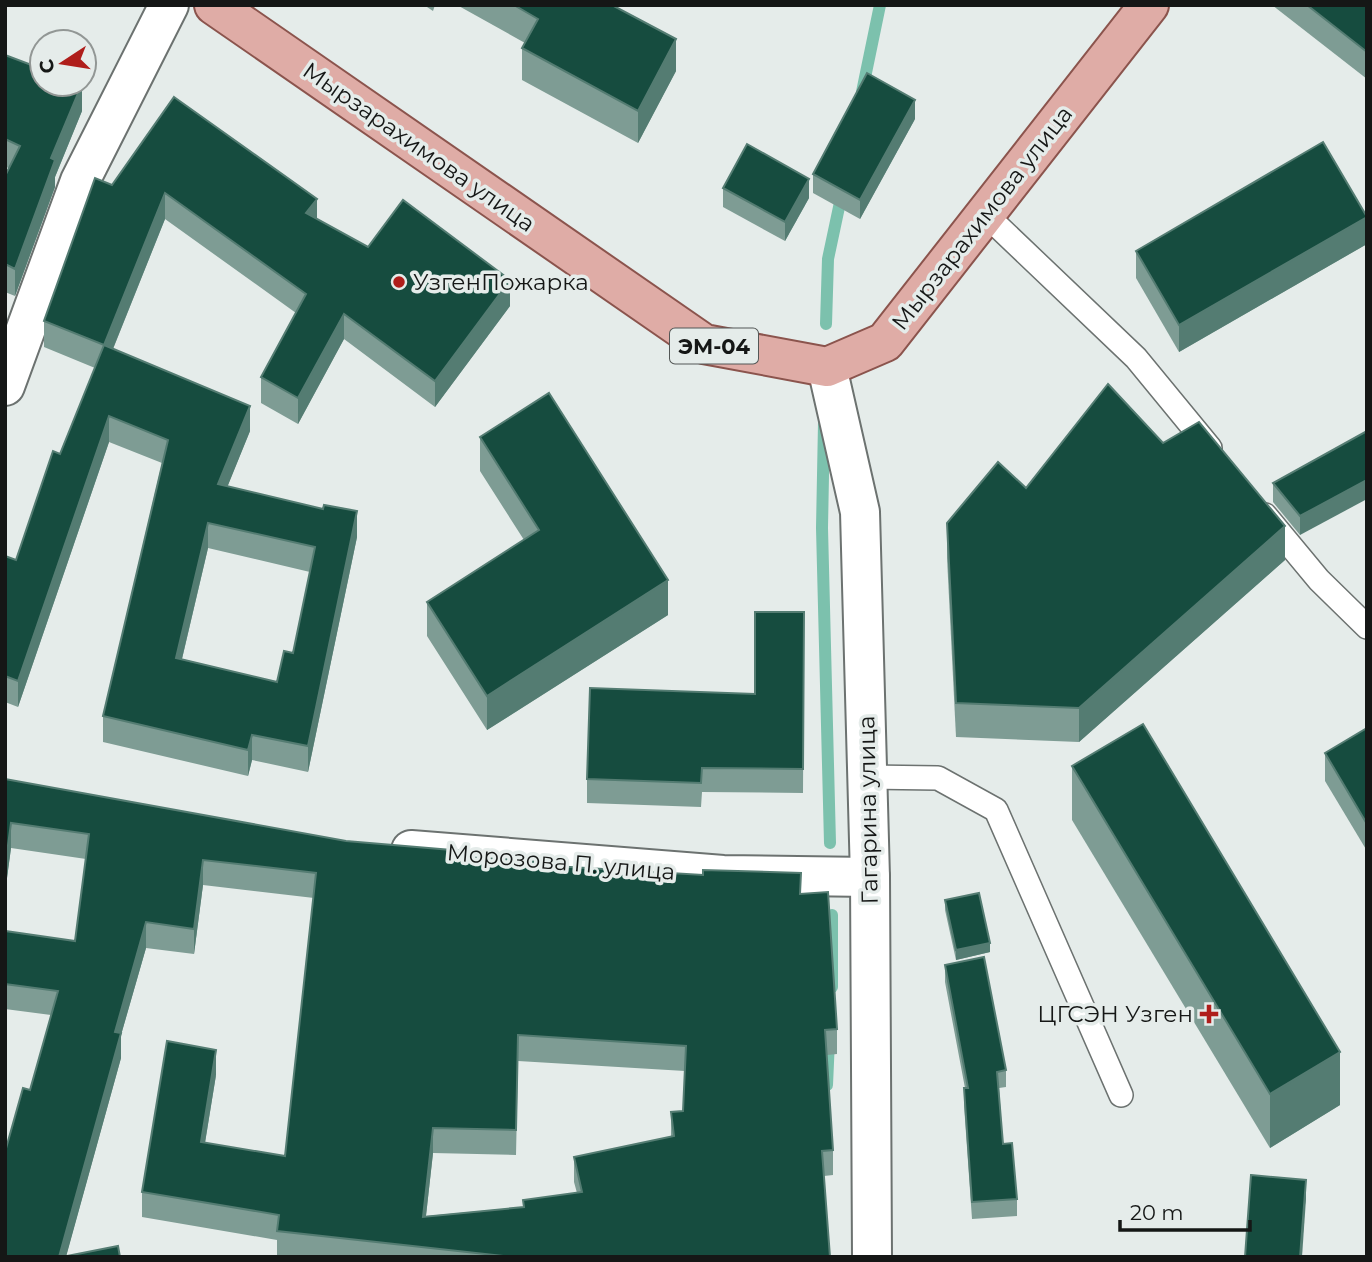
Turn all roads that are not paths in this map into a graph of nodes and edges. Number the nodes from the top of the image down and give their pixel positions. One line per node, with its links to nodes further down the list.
1 (169, 5): 6 (street)
2 (214, 5): 5 (main road, Мырзарахимова улица / ЭМ-04)
3 (1149, 5): 4 (main road, Мырзарахимова улица)
4 (985, 214): 5 (main road, Мырзарахимова улица); 7 (lane)
5 (827, 367): 10 (street, Гагарина улица)
6 (5, 386)
7 (1223, 464)
8 (1249, 496): 9 (lane)
9 (1367, 627)
10 (867, 777): 12 (street, Гагарина улица); 13 (lane)
11 (377, 847): 12 (street, Морозова П. улица)
12 (870, 877): 14 (street, Гагарина улица)
13 (1121, 1096)
14 (872, 1257)

